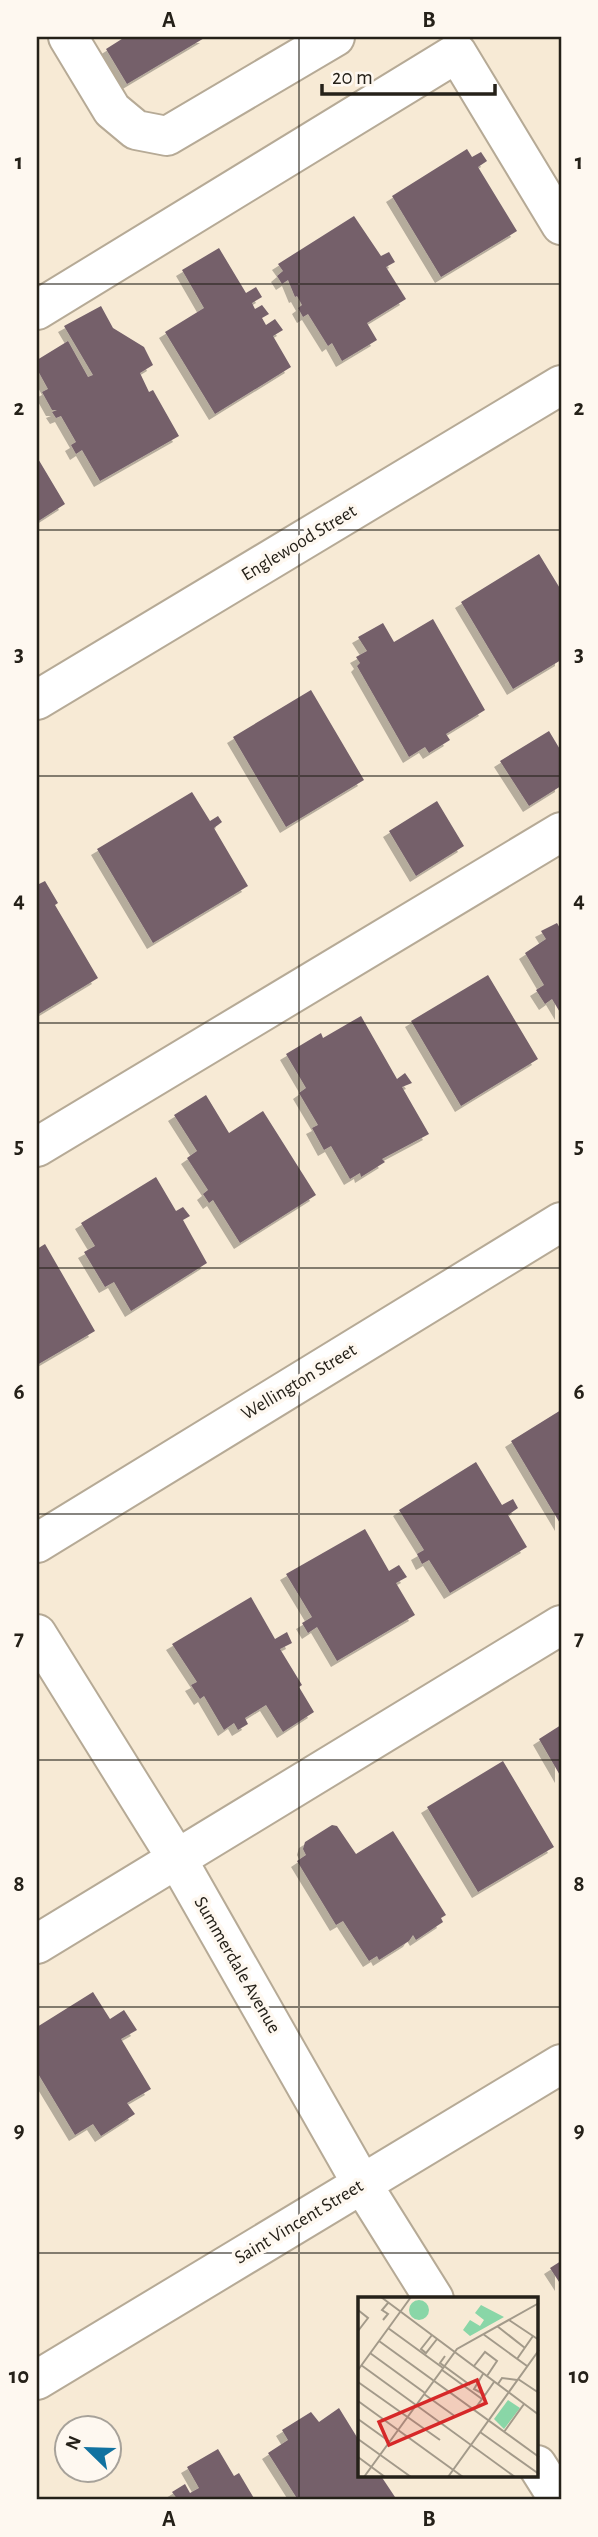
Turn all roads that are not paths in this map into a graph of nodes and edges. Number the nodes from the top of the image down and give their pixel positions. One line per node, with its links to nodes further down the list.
1 (68, 37): 2 (street)
2 (335, 37)
3 (561, 225): 4 (street)
4 (37, 310)
5 (561, 385): 6 (street, Englewood Street)
6 (37, 700)
7 (561, 832): 8 (street)
8 (37, 1147)
9 (561, 1222): 10 (street, Wellington Street)
10 (37, 1543)
11 (561, 1625): 13 (street)
12 (37, 1634): 13 (street, Summerdale Avenue)
13 (177, 1859): 14 (street); 16 (street, Summerdale Avenue)
14 (37, 1944)
15 (561, 2064): 16 (street, Saint Vincent Street)
16 (362, 2184): 17 (street, Summerdale Avenue); 18 (street, Saint Vincent Street)
17 (433, 2297)
18 (37, 2380)

